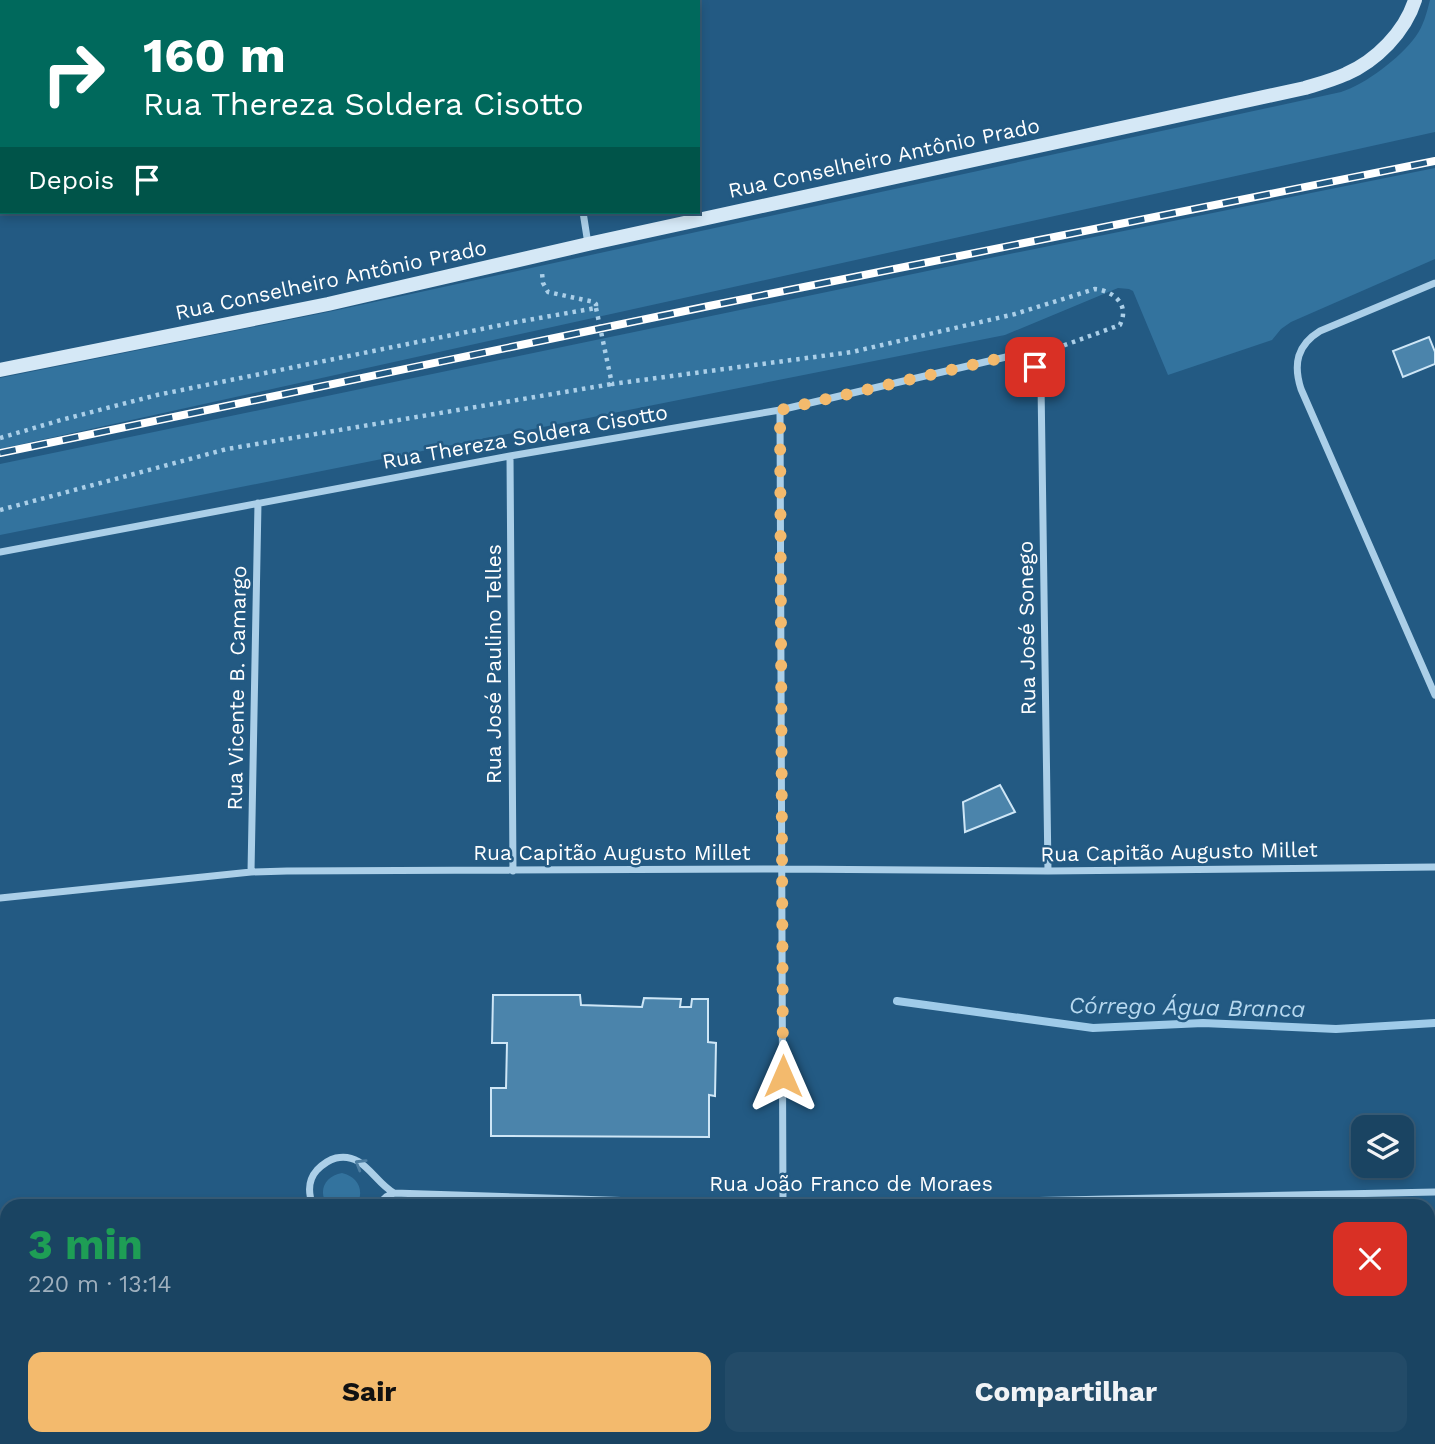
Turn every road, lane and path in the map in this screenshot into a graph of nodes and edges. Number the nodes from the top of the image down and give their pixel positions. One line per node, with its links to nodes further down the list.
1 (1415, 0): 3 (main road, Rua Conselheiro Antônio Prado)
2 (583, 214): 3 (street)
3 (588, 244): 4 (main road, Rua Conselheiro Antônio Prado)
4 (541, 256): 6 (path); 8 (main road, Rua Conselheiro Antônio Prado)
5 (1435, 283): 16 (street)
6 (596, 308): 9 (path); 11 (path)
7 (1025, 360): 9 (path); 10 (street, Rua Thereza Soldera Cisotto); 20 (street, Rua José Sonego)
8 (0, 370)
9 (612, 384): 14 (path)
10 (780, 410): 12 (street, Rua Thereza Soldera Cisotto); 18 (street)
11 (0, 438)
12 (510, 456): 13 (street, Rua Thereza Soldera Cisotto); 19 (street, Rua José Paulino Telles)
13 (258, 503): 15 (street, Rua Thereza Soldera Cisotto); 21 (street, Rua Vicente B. Camargo)
14 (0, 510)
15 (0, 552)
16 (1435, 695)
17 (1435, 867): 20 (street, Rua Capitão Augusto Millet)
18 (782, 869): 19 (street, Rua Capitão Augusto Millet); 20 (street, Rua Capitão Augusto Millet); 28 (street)
19 (513, 871): 21 (street, Rua Capitão Augusto Millet)
20 (1048, 871)
21 (251, 872): 22 (street, Rua Capitão Augusto Millet)
22 (0, 898)
23 (1435, 1192): 29 (street, Rua João Franco de Moraes)
24 (394, 1193): 25 (street, one-way to 25); 26 (street); 27 (street, Rua João Franco de Moraes)
25 (311, 1199)
26 (384, 1199)
27 (574, 1199)
28 (783, 1199)
29 (1109, 1199)

